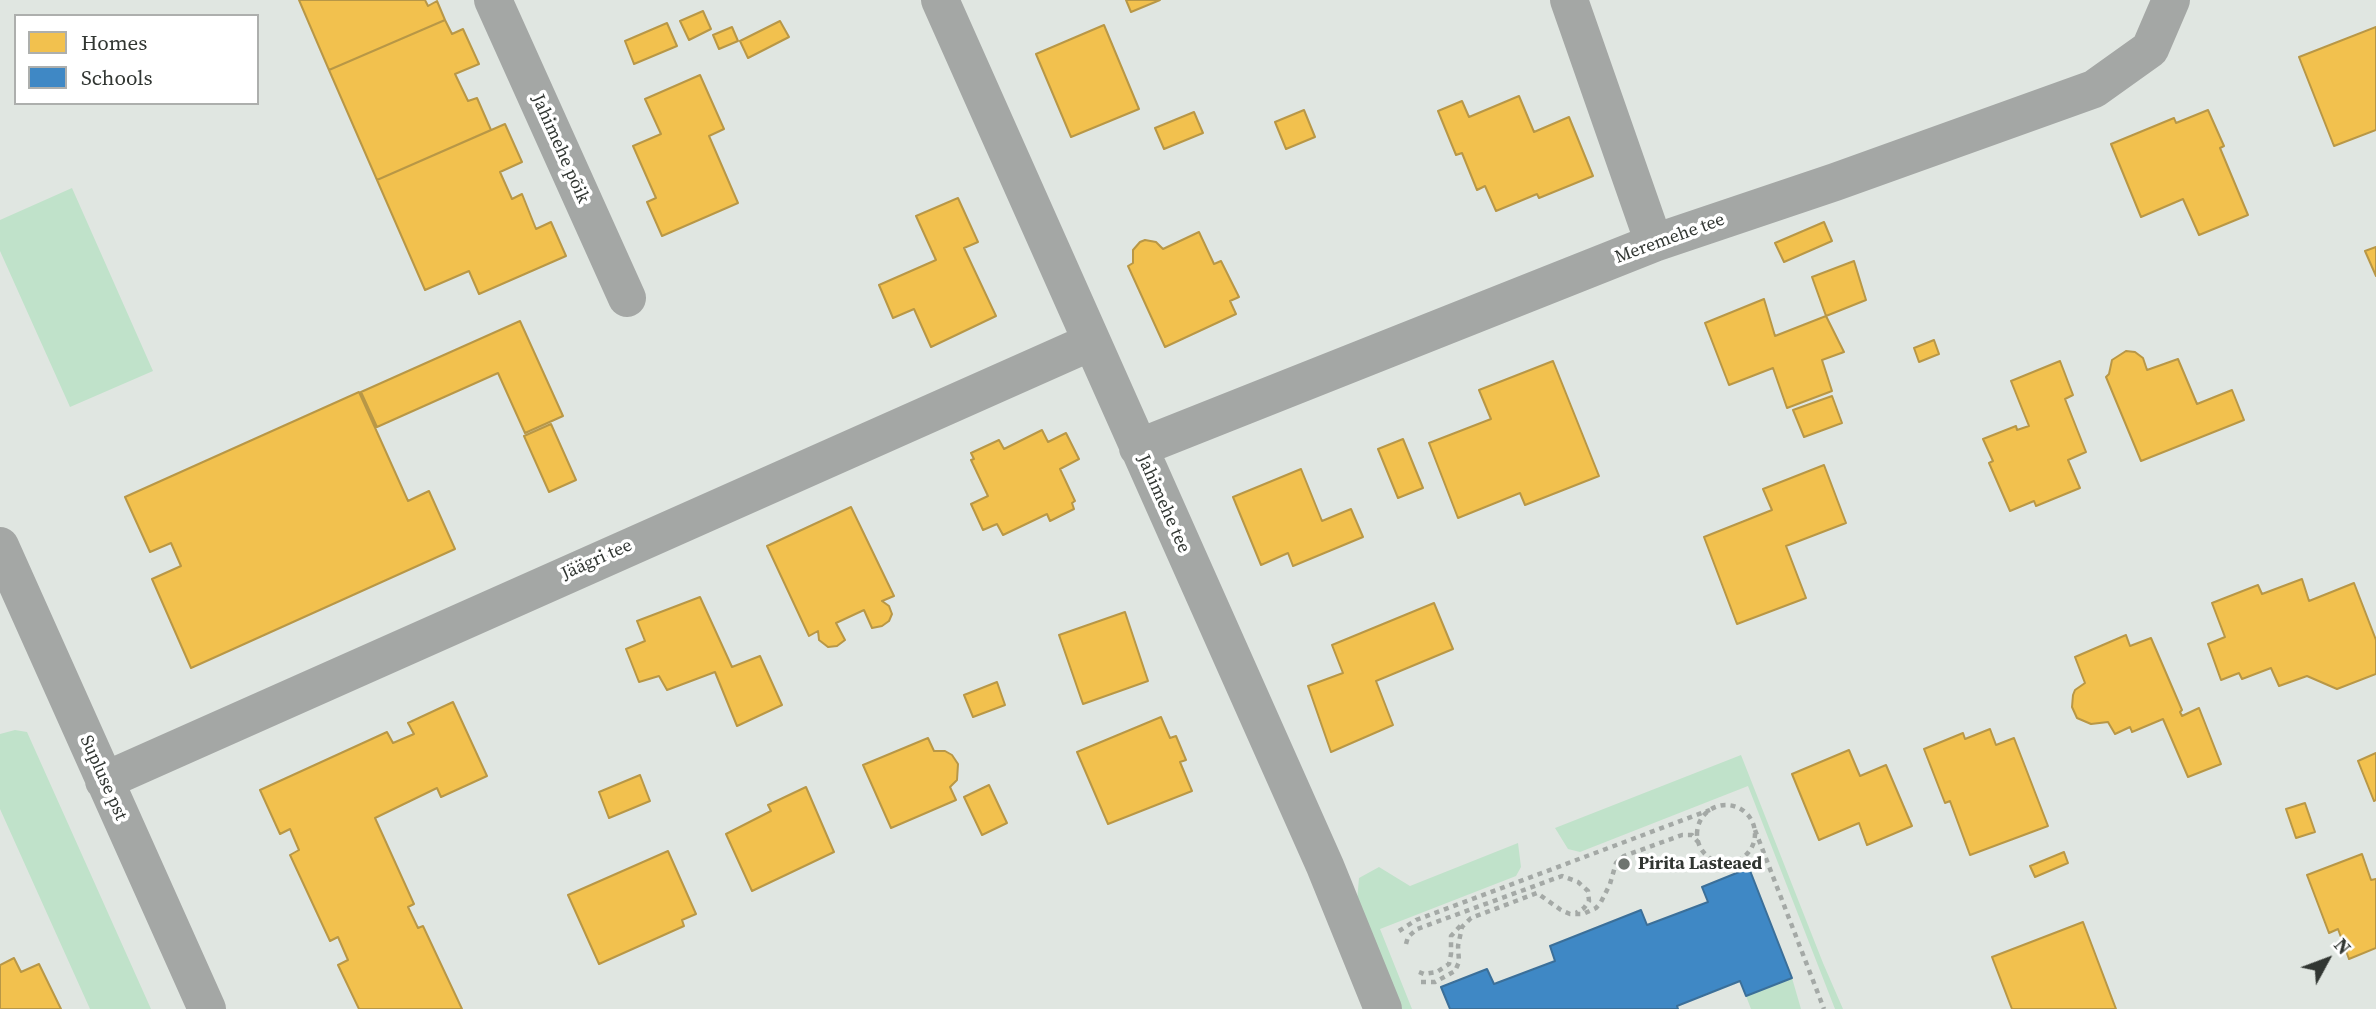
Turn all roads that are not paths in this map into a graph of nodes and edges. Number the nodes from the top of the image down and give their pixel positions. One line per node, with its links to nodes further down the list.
1 (493, 0): 6 (street, Jahimehe põik)
2 (940, 0): 7 (street, Jahimehe tee)
3 (1569, 0): 5 (street)
4 (2171, 0): 5 (street, Meremehe tee)
5 (1654, 243): 8 (street, Meremehe tee)
6 (627, 298)
7 (1091, 342): 8 (street, Jahimehe tee); 10 (street, Jäägri tee)
8 (1138, 448): 12 (street, Jahimehe tee)
9 (0, 546): 10 (street, Supluse pst)
10 (104, 781): 11 (street, Supluse pst)
11 (206, 1009)
12 (1383, 1009)

